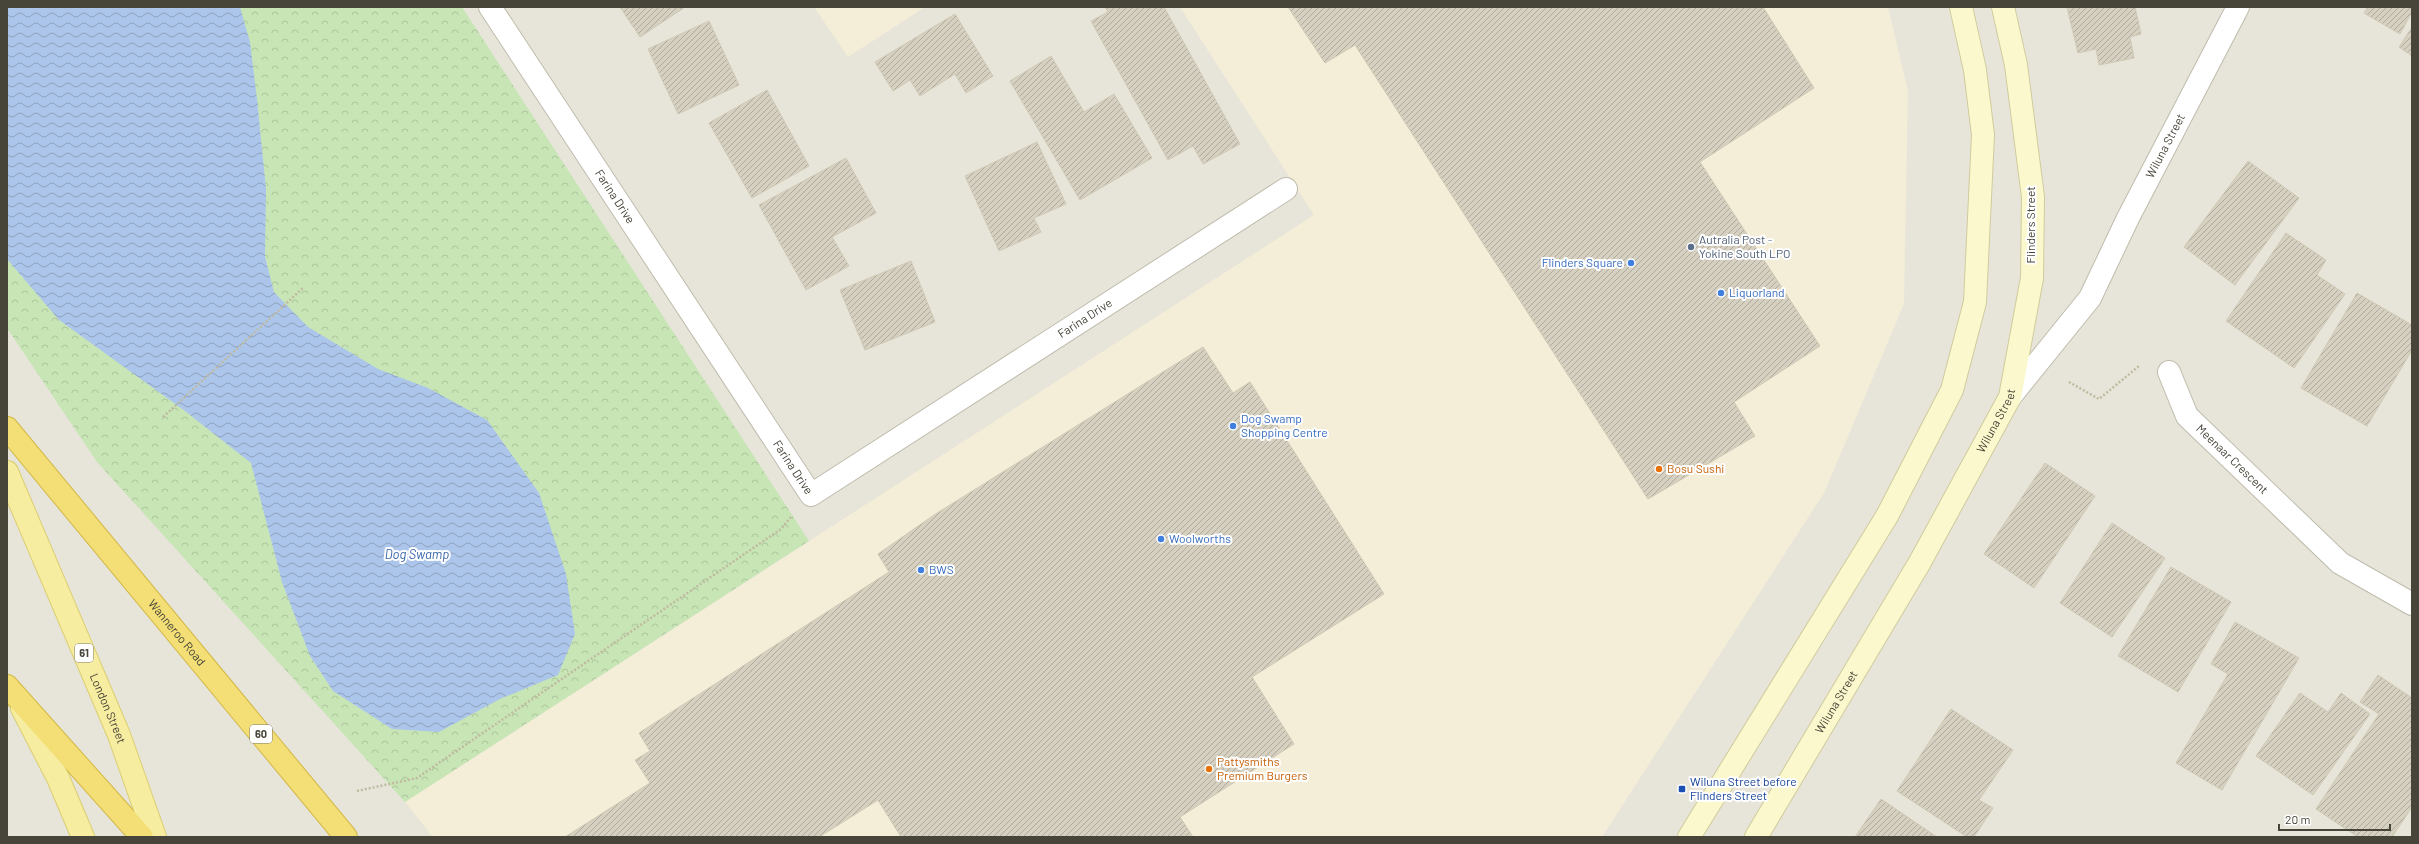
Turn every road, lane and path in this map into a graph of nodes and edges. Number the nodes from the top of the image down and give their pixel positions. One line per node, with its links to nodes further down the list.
1 (490, 7): 13 (street, Farina Drive)
2 (1961, 7): 21 (main road)
3 (2002, 7): 9 (main road, Flinders Street)
4 (2238, 7): 9 (street, Wiluna Street)
5 (1286, 189): 13 (street, Farina Drive)
6 (304, 287): 10 (path)
7 (2169, 372): 8 (path); 14 (street, Meenaar Crescent)
8 (2069, 382)
9 (2010, 397): 22 (main road, Wiluna Street)
10 (163, 417)
11 (7, 428): 20 (highway, Wanneroo Road / 60)
12 (7, 472): 19 (main road, London Street / 61)
13 (811, 495): 16 (path)
14 (2412, 604)
15 (13, 692): 17 (main road); 18 (highway)
16 (357, 791)
17 (83, 837)
18 (142, 837)
19 (155, 837)
20 (346, 837)
21 (1689, 837)
22 (1756, 837)

